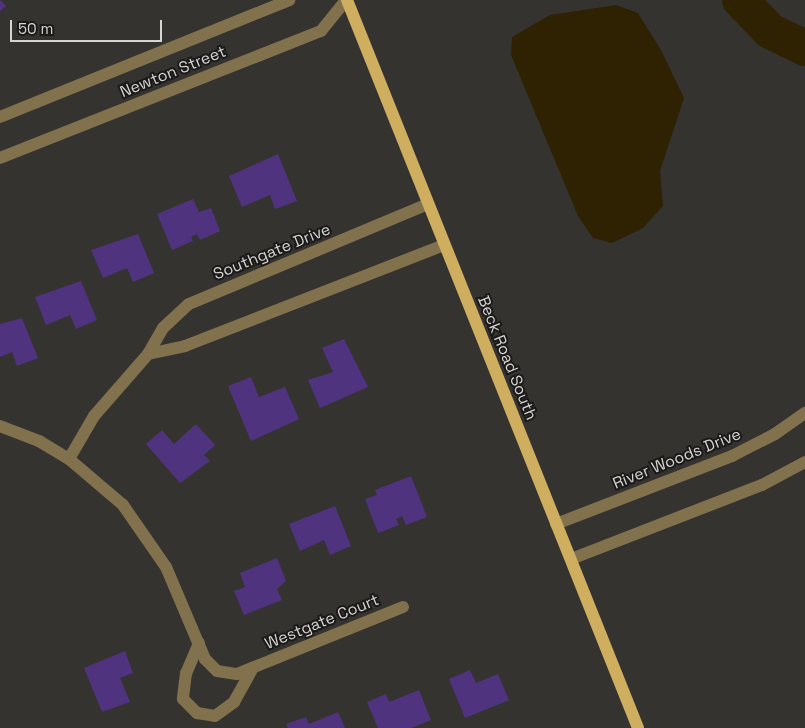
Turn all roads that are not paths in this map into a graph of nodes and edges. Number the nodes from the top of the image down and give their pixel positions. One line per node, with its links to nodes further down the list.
1 (289, 0): 3 (street, Newton Street)
2 (347, 0): 4 (street, Newton Street); 5 (main road, Beck Road South)
3 (0, 118)
4 (0, 158)
5 (428, 204): 6 (main road, Beck Road South); 7 (street, Southgate Drive)
6 (444, 245): 7 (street); 12 (main road, Beck Road South)
7 (148, 354): 10 (street, Southgate Drive)
8 (805, 412): 12 (street, River Woods Drive)
9 (0, 426): 10 (street)
10 (69, 459): 15 (street, Westgate Court)
11 (805, 462): 13 (street)
12 (556, 524): 13 (main road, Beck Road South)
13 (571, 559): 17 (main road, Beck Road South)
14 (403, 607): 16 (street, Westgate Court)
15 (199, 643): 16 (street, Westgate Court); 16 (street, Westgate Court)
16 (253, 668)
17 (638, 728)

